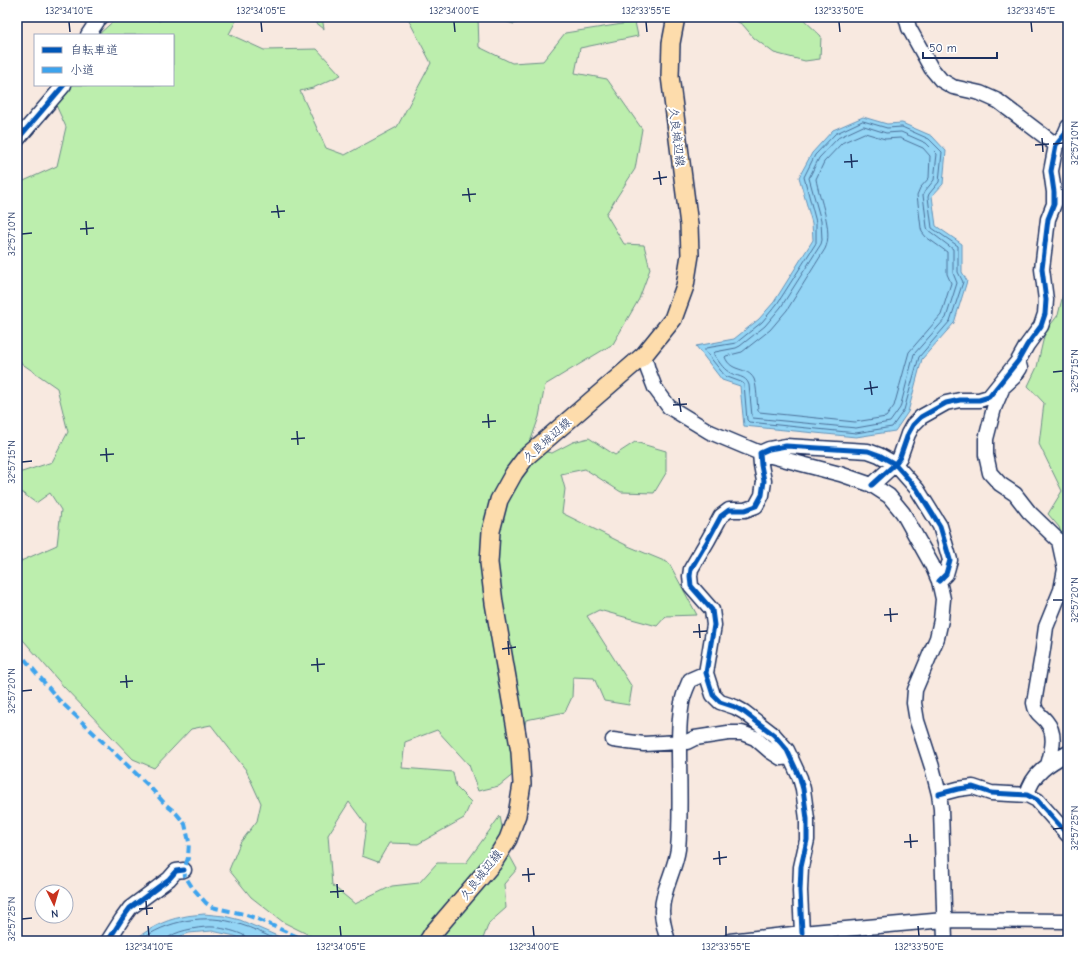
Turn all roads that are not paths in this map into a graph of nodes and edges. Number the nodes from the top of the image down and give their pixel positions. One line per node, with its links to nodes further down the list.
1 (102, 17): 4 (street)
2 (676, 17): 9 (main road, 久良城辺線)
3 (906, 17): 8 (street)
4 (89, 34)
5 (63, 86): 7 (street)
6 (1068, 127): 8 (street)
7 (17, 140)
8 (1056, 145): 10 (street)
9 (644, 355): 11 (street); 29 (main road, 久良城辺線)
10 (1018, 361): 12 (street); 20 (street)
11 (760, 454): 12 (street); 13 (street); 15 (street)
12 (894, 464): 13 (street); 14 (street)
13 (872, 485): 14 (street)
14 (939, 581): 21 (street)
15 (706, 673): 17 (street); 19 (street)
16 (613, 740): 17 (street)
17 (679, 742): 19 (street); 30 (street)
18 (1068, 753): 20 (street)
19 (791, 757): 27 (street)
20 (1048, 765): 22 (street)
21 (939, 794): 22 (street); 25 (street)
22 (1028, 795): 23 (street)
23 (1068, 834)
24 (184, 870): 28 (street)
25 (944, 920): 26 (street); 27 (street); 32 (street)
26 (1068, 921)
27 (802, 933): 31 (street)
28 (108, 941)
29 (428, 941)
30 (668, 941)
31 (730, 941)
32 (945, 941)

